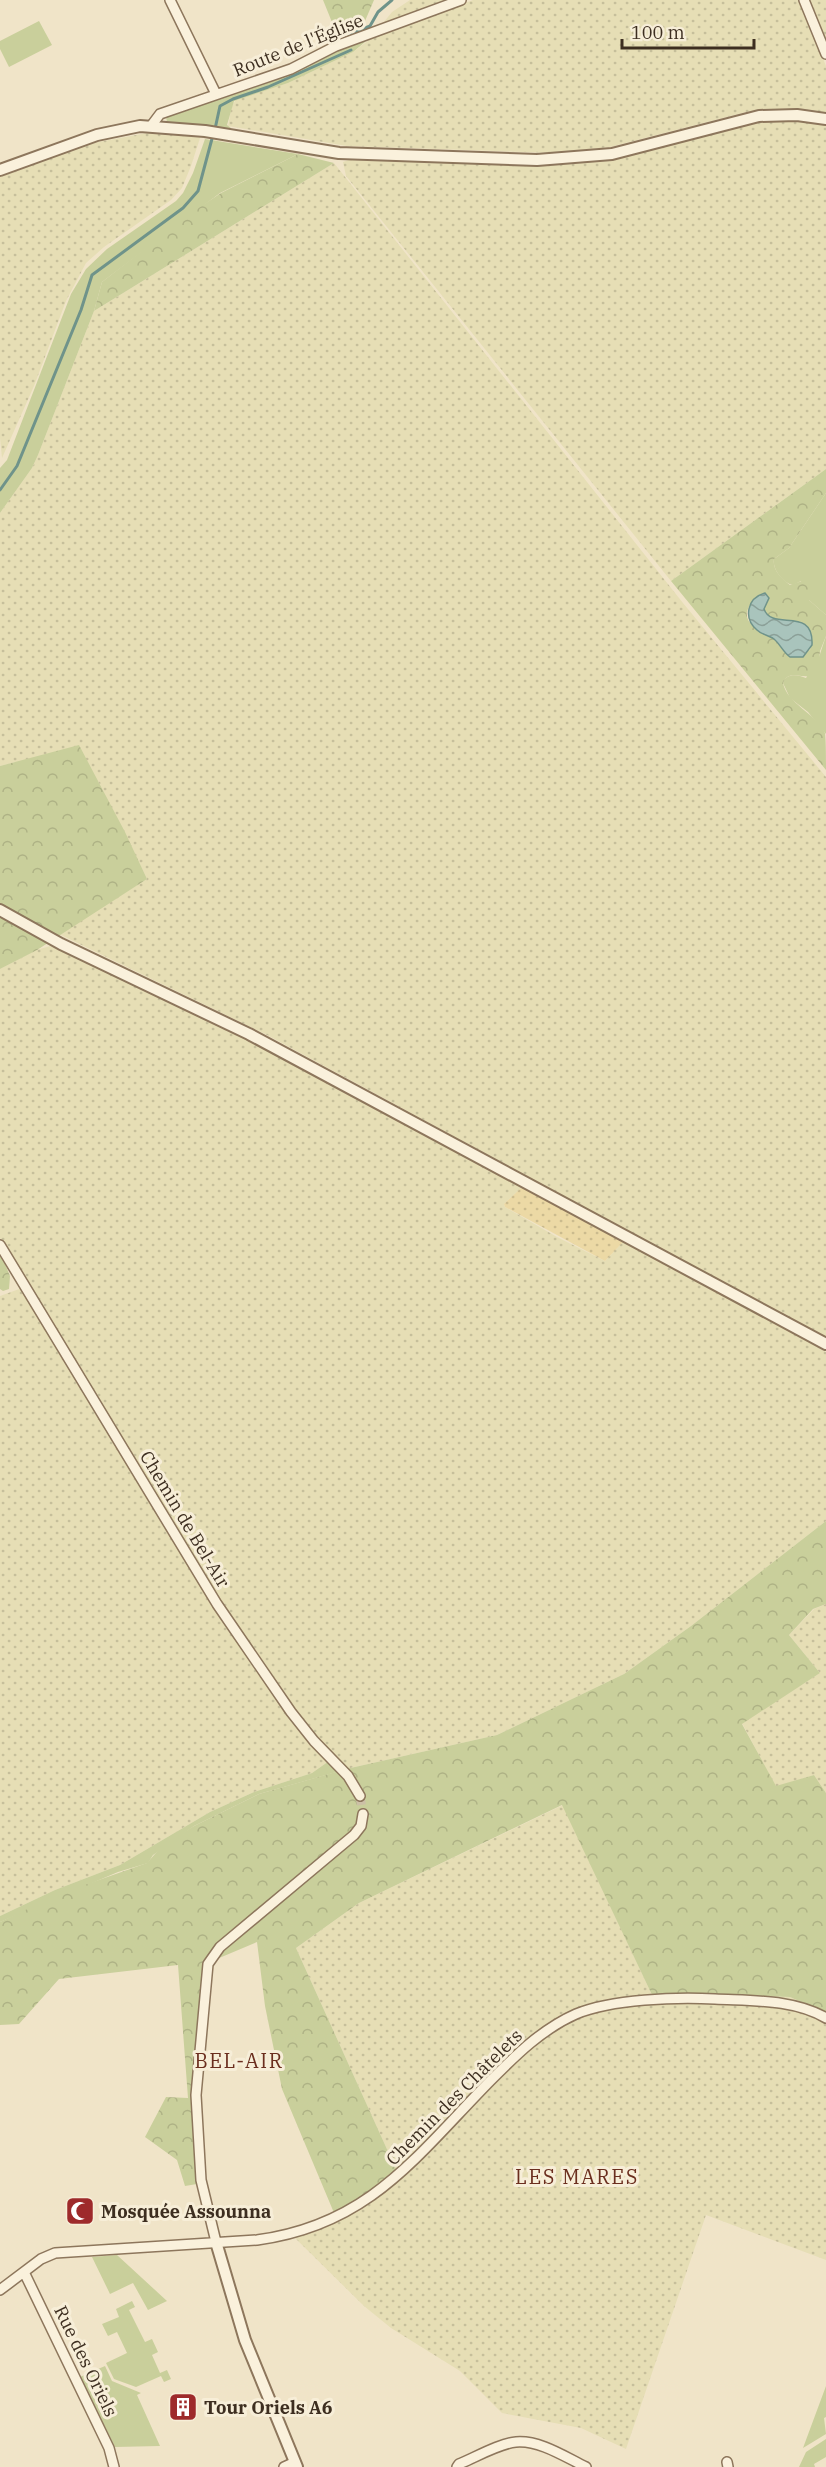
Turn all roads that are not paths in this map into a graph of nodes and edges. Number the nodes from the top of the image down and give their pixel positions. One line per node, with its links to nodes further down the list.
1 (170, 0): 5 (street)
2 (461, 0): 5 (street, Route de l'Église)
3 (804, 0): 4 (street)
4 (826, 54)
5 (216, 94): 7 (street, Route de l'Église)
6 (826, 119): 7 (street)
7 (150, 126): 8 (street)
8 (0, 170)
9 (0, 910): 11 (street)
10 (0, 1245): 12 (street, Chemin de Bel-Air)
11 (826, 1344)
12 (360, 1796)
13 (363, 1814): 15 (street)
14 (826, 2018): 15 (street, Chemin des Châtelets)
15 (216, 2242): 16 (street, Chemin des Châtelets); 18 (street)
16 (24, 2272): 17 (street, Chemin des Châtelets); 19 (street, Rue des Oriels)
17 (0, 2290)
18 (296, 2465): 20 (street)
19 (114, 2467)
20 (284, 2467)
21 (457, 2467): 22 (street)
22 (586, 2467)

